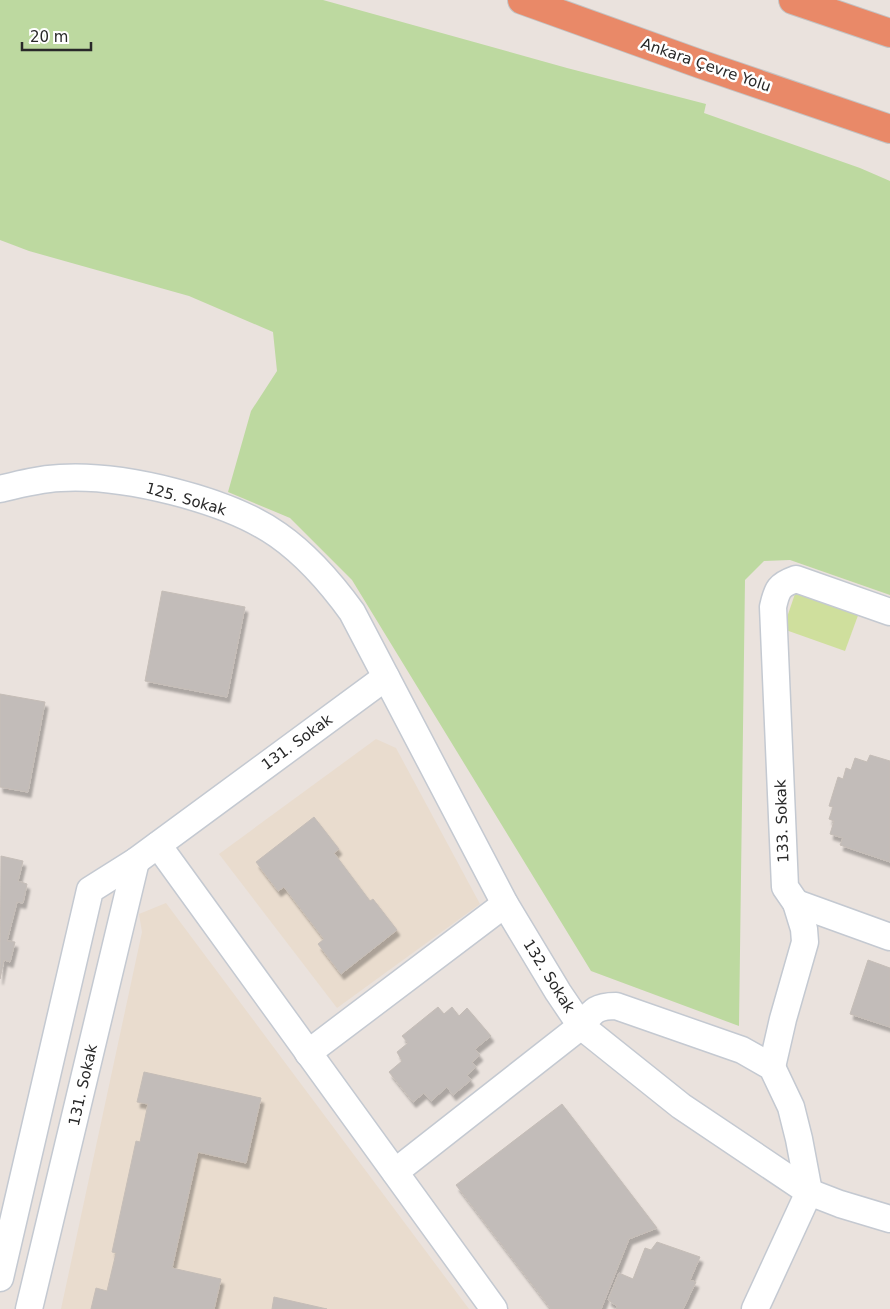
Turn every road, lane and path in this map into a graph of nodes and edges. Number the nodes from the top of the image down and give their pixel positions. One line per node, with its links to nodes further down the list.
1 (522, 0): 4 (highway, Ankara Çevre Yolu)
2 (793, 0): 3 (highway)
3 (890, 33)
4 (890, 129)
5 (0, 489): 7 (street, 125. Sokak)
6 (890, 612): 10 (street, 133. Sokak)
7 (386, 678): 8 (street, 131. Sokak); 11 (street, 132. Sokak)
8 (158, 845): 9 (street, 131. Sokak); 14 (street)
9 (136, 861): 19 (street, 131. Sokak); 20 (street, 131. Sokak)
10 (796, 903): 12 (street); 15 (street, 133. Sokak)
11 (505, 904): 13 (street, 132. Sokak); 14 (street)
12 (890, 937)
13 (581, 1026): 15 (street); 16 (street); 17 (street, 132. Sokak)
14 (308, 1053): 16 (street)
15 (772, 1067): 17 (street)
16 (395, 1172): 21 (street)
17 (809, 1192): 18 (street, 132. Sokak); 22 (street)
18 (890, 1219)
19 (0, 1278)
20 (29, 1309)
21 (494, 1309)
22 (755, 1309)

